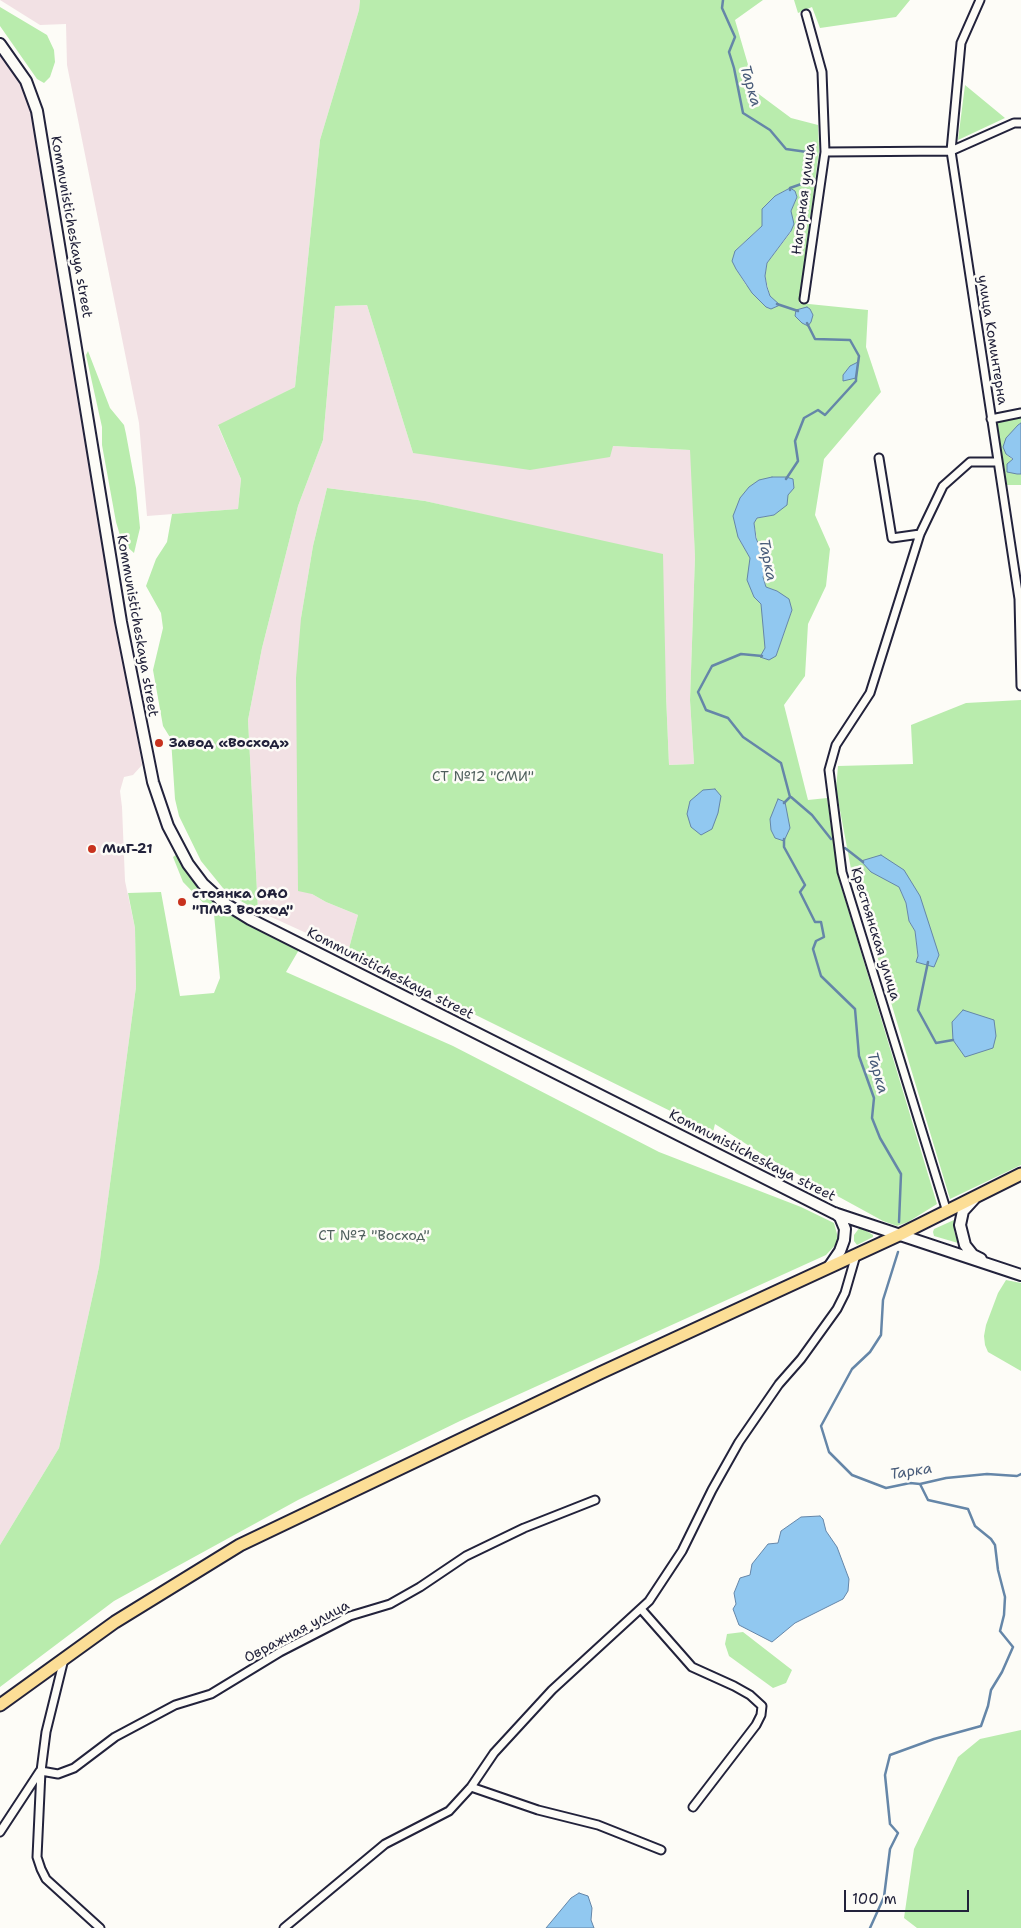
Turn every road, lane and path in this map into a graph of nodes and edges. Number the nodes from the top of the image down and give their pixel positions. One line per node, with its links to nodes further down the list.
1 (980, 0): 6 (street, улица Коминтерна)
2 (806, 14): 5 (street, Нагорная улица)
3 (0, 44): 17 (main road, Kommunisticheskaya street)
4 (1021, 123): 6 (street)
5 (825, 152): 6 (street); 7 (street, Нагорная улица)
6 (951, 152): 9 (street, улица Коминтерна)
7 (804, 300)
8 (1021, 413): 9 (street)
9 (991, 419): 11 (street, улица Коминтерна)
10 (879, 458): 12 (street)
11 (998, 462): 12 (street, Крестьянская улица); 13 (street, улица Коминтерна)
12 (920, 534): 16 (street, Крестьянская улица)
13 (1021, 686)
14 (1021, 1174): 15 (main road)
15 (974, 1198): 16 (main road); 21 (main road)
16 (947, 1212): 18 (main road)
17 (834, 1213): 18 (main road, Kommunisticheskaya street); 20 (main road)
18 (899, 1236): 19 (main road); 21 (main road, Kommunisticheskaya street)
19 (856, 1256): 20 (main road); 24 (street)
20 (829, 1267): 25 (main road)
21 (998, 1268): 22 (main road)
22 (1021, 1275)
23 (595, 1500): 27 (street, Овражная улица)
24 (641, 1609): 28 (street); 29 (street)
25 (64, 1658): 26 (main road); 27 (street)
26 (0, 1705)
27 (41, 1771): 30 (street); 32 (street)
28 (471, 1787): 31 (street); 33 (street)
29 (693, 1807)
30 (0, 1832)
31 (661, 1850)
32 (100, 1928)
33 (284, 1928)

